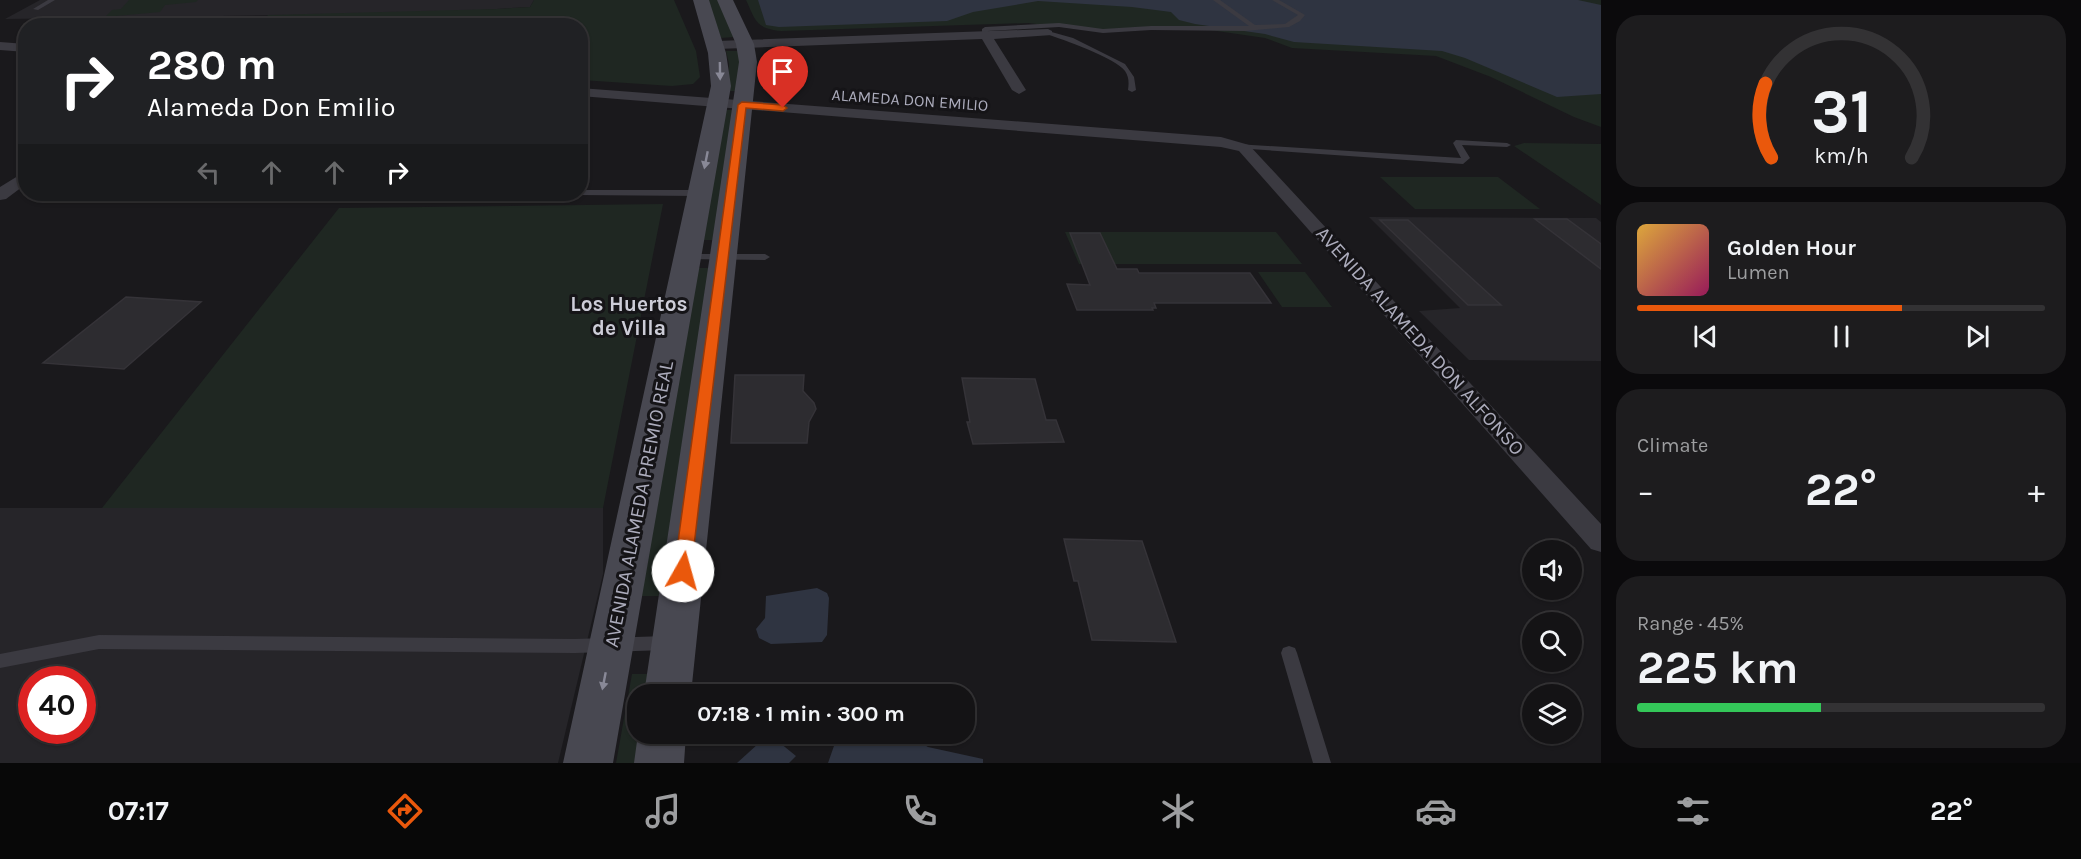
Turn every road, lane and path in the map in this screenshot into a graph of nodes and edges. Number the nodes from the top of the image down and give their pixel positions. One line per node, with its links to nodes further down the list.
1 (52, 0): 6 (lane)
2 (701, 0): 10 (street, AVENIDA ALAMEDA PREMIO REAL, one-way to 10)
3 (725, 0): 10 (street, AVENIDA ALAMEDA PREMIO REAL)
4 (1216, 0): 7 (lane)
5 (1275, 0): 7 (lane)
6 (36, 9)
7 (1254, 27): 9 (lane)
8 (1047, 33): 9 (street); 14 (lane)
9 (985, 34): 10 (street); 13 (street)
10 (731, 45): 16 (street, AVENIDA ALAMEDA PREMIO REAL)
11 (0, 46): 12 (street)
12 (18, 47)
13 (1019, 90)
14 (1132, 90)
15 (588, 93): 16 (street, ALAMEDA DON EMILIO)
16 (729, 104): 18 (street, ALAMEDA DON EMILIO); 21 (street, AVENIDA ALAMEDA PREMIO REAL, one-way to 21); 24 (street, AVENIDA ALAMEDA PREMIO REAL)
17 (1507, 145): 18 (lane)
18 (1236, 146): 26 (street, AVENIDA ALAMEDA DON ALFONSO)
19 (18, 182): 22 (street)
20 (588, 193): 21 (lane)
21 (699, 193): 23 (street, AVENIDA ALAMEDA PREMIO REAL)
22 (0, 195)
23 (687, 257): 24 (lane); 28 (street, AVENIDA ALAMEDA PREMIO REAL)
24 (724, 257): 25 (lane); 27 (street, AVENIDA ALAMEDA PREMIO REAL)
25 (765, 257)
26 (1601, 542)
27 (674, 643): 28 (lane); 31 (street, AVENIDA ALAMEDA PREMIO REAL)
28 (612, 644): 30 (lane); 33 (street, AVENIDA ALAMEDA PREMIO REAL, one-way to 33)
29 (1289, 653): 35 (lane)
30 (0, 662)
31 (668, 684)
32 (661, 744): 34 (street)
33 (588, 763)
34 (659, 763)
35 (1322, 763)

